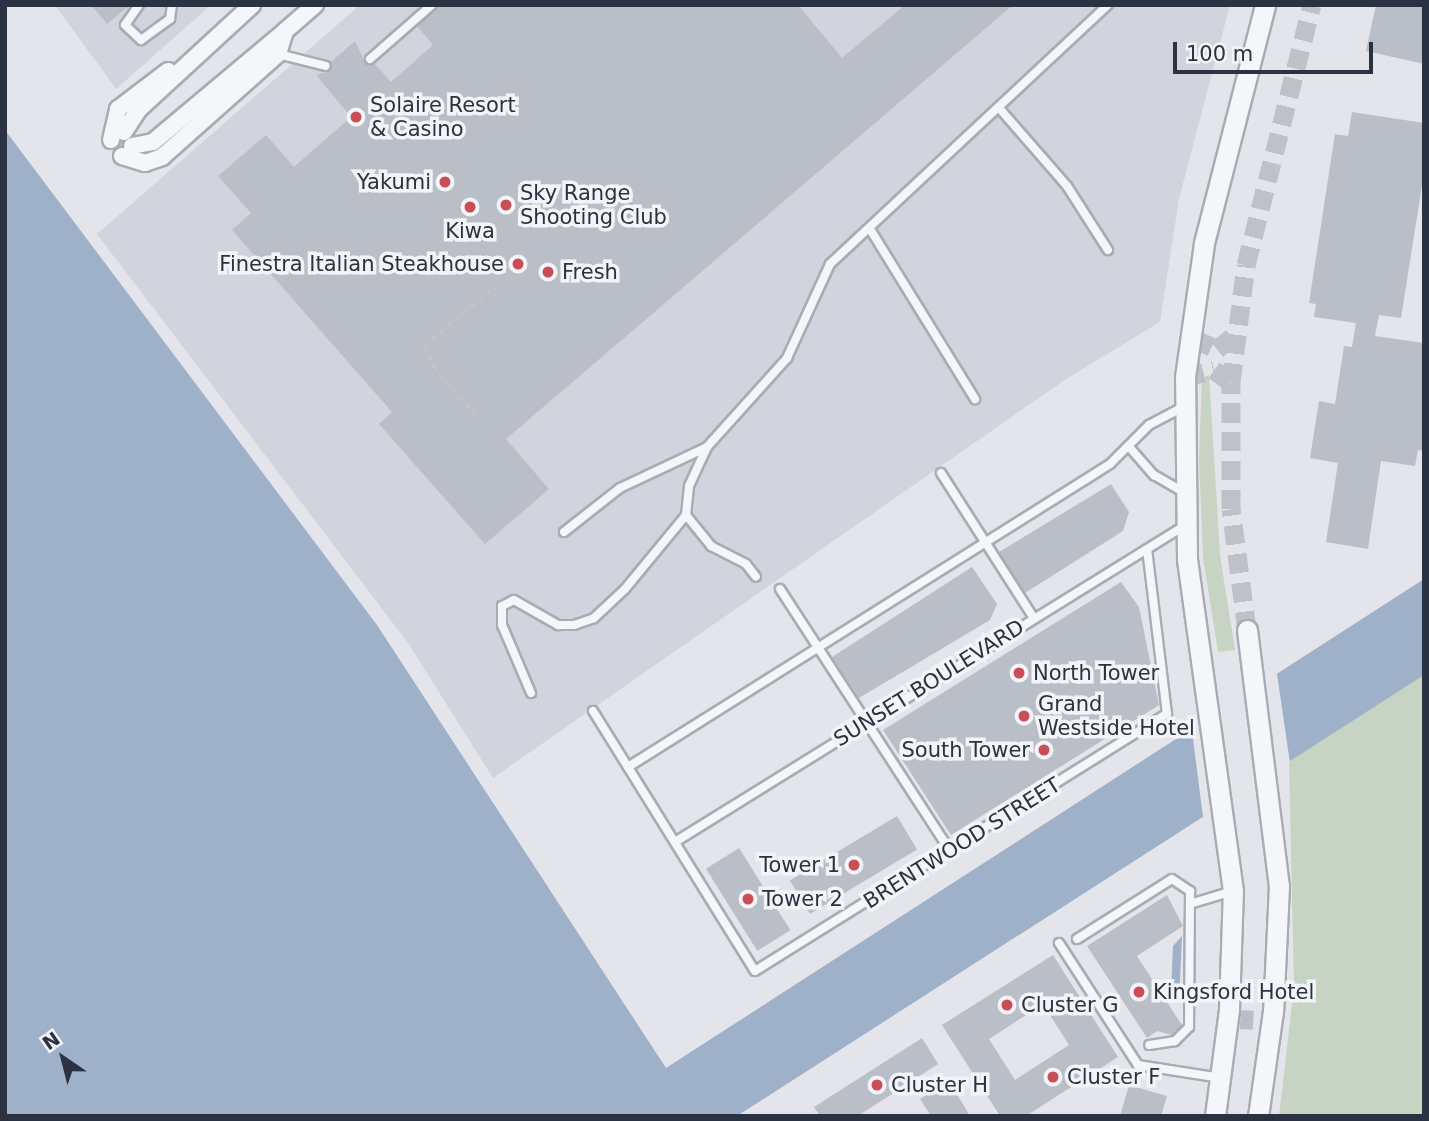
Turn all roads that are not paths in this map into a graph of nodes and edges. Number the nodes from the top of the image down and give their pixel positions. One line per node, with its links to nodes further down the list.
1 (139, 5): 2 (lane)
2 (172, 5)
3 (253, 5): 12 (street)
4 (315, 5): 8 (street)
5 (432, 5): 9 (lane)
6 (1108, 5): 11 (lane)
7 (1265, 5): 16 (street)
8 (281, 44): 10 (lane); 12 (street); 12 (street)
9 (370, 59)
10 (326, 66)
11 (1000, 109): 13 (lane); 14 (lane)
12 (122, 143)
13 (870, 229): 15 (lane); 17 (lane)
14 (1108, 250)
15 (975, 399)
16 (1185, 407): 18 (lane); 20 (street)
17 (707, 447): 21 (lane); 23 (lane)
18 (1131, 449): 20 (lane); 24 (lane)
19 (941, 473): 24 (lane)
20 (1183, 492): 22 (street)
21 (686, 515): 26 (lane); 31 (lane)
22 (1185, 525): 25 (lane, SUNSET BOULEVARD); 37 (street)
23 (565, 532)
24 (984, 542): 28 (lane); 30 (lane)
25 (1147, 549): 28 (lane, SUNSET BOULEVARD); 36 (lane, BRENTWOOD STREET)
26 (756, 577)
27 (780, 589): 30 (lane)
28 (1033, 617): 33 (lane, SUNSET BOULEVARD)
29 (1247, 630): 44 (street)
30 (815, 650): 33 (lane); 34 (lane)
31 (531, 693)
32 (593, 711): 34 (lane)
33 (865, 724): 35 (lane, SUNSET BOULEVARD); 36 (lane)
34 (628, 768): 35 (lane)
35 (675, 842): 36 (lane, BRENTWOOD STREET)
36 (950, 852)
37 (1233, 891): 38 (lane); 42 (street)
38 (1193, 903): 39 (lane); 41 (lane)
39 (1077, 939)
40 (1059, 943): 42 (lane)
41 (1149, 1045)
42 (1221, 1078): 43 (street)
43 (1214, 1116)
44 (1258, 1116)

